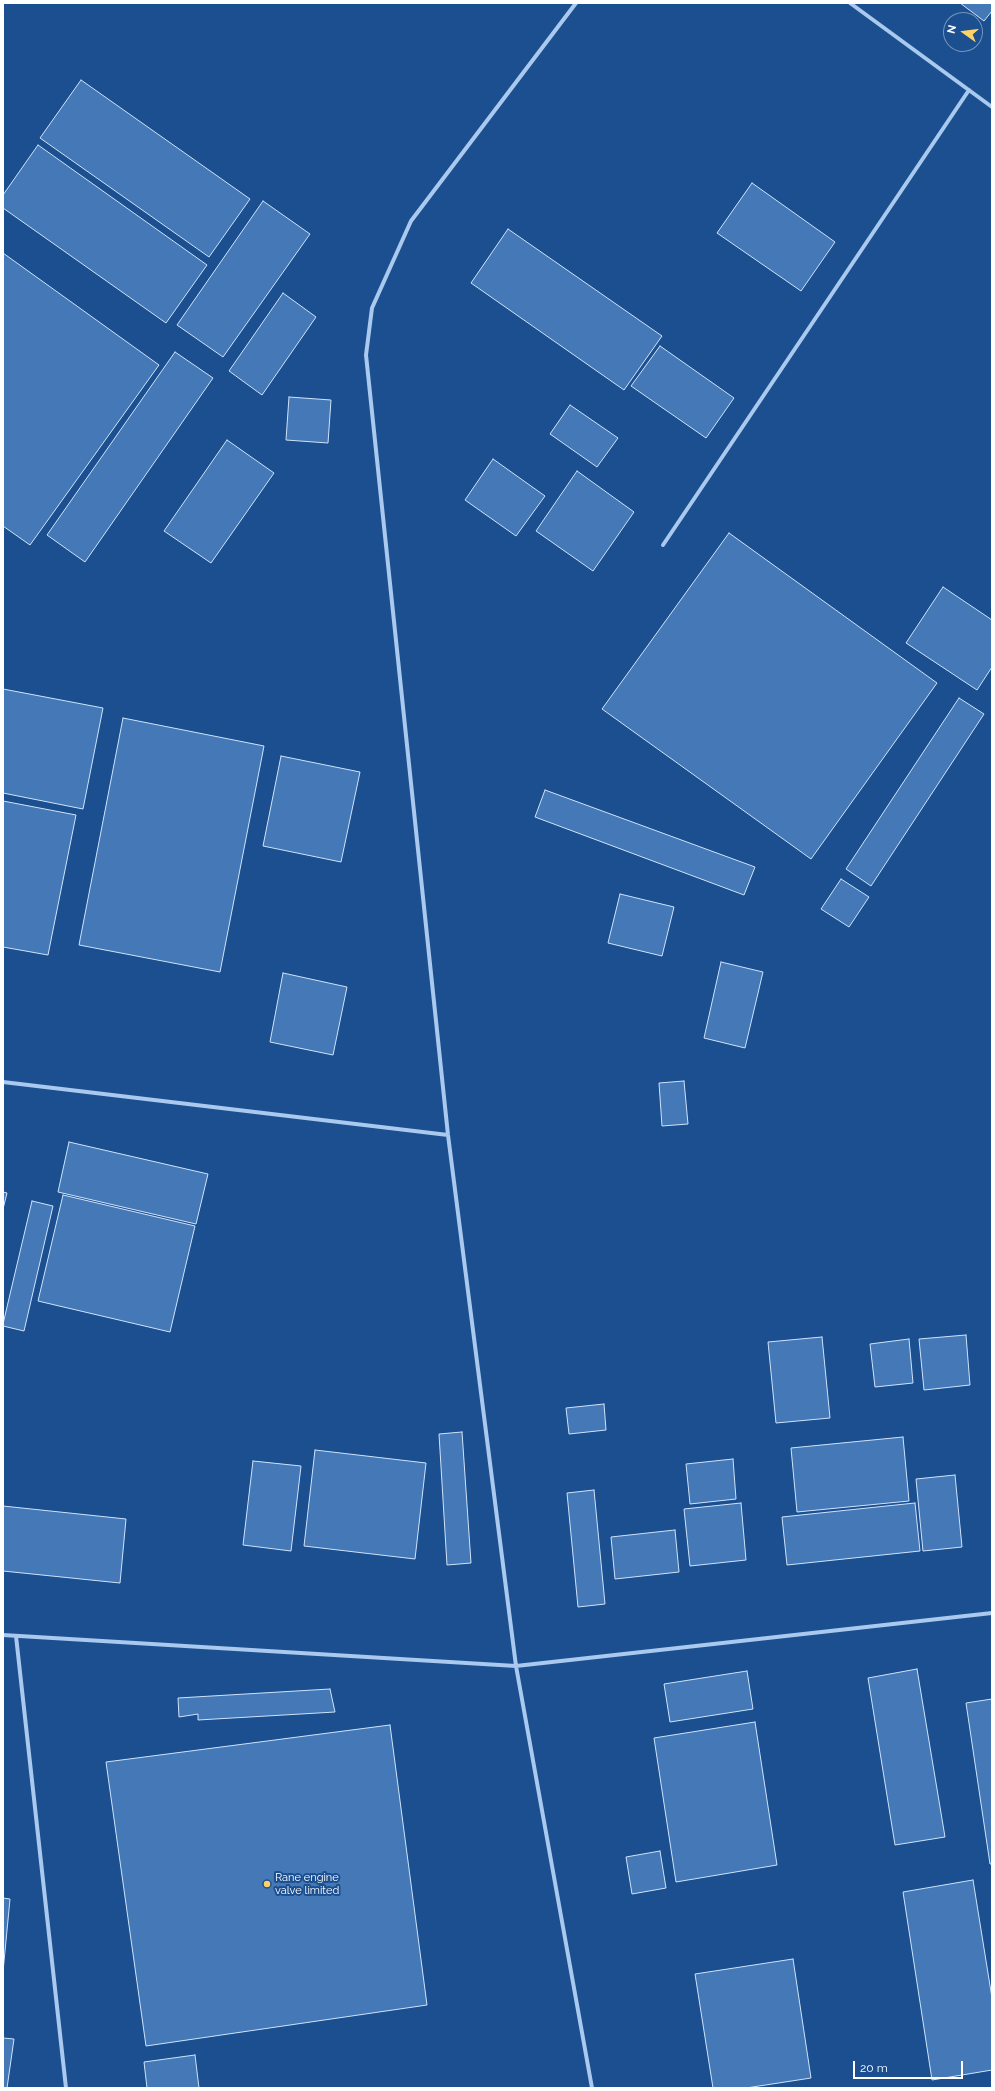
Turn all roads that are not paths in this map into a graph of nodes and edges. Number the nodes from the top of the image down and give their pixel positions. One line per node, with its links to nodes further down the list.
1 (576, 3): 7 (street)
2 (850, 3): 3 (street)
3 (968, 90): 4 (street); 5 (street)
4 (992, 107)
5 (662, 545)
6 (3, 1082): 7 (street)
7 (448, 1135): 11 (street)
8 (992, 1613): 11 (street)
9 (3, 1635): 10 (street)
10 (16, 1636): 11 (street); 12 (street)
11 (516, 1666): 13 (street)
12 (66, 2088)
13 (592, 2088)

